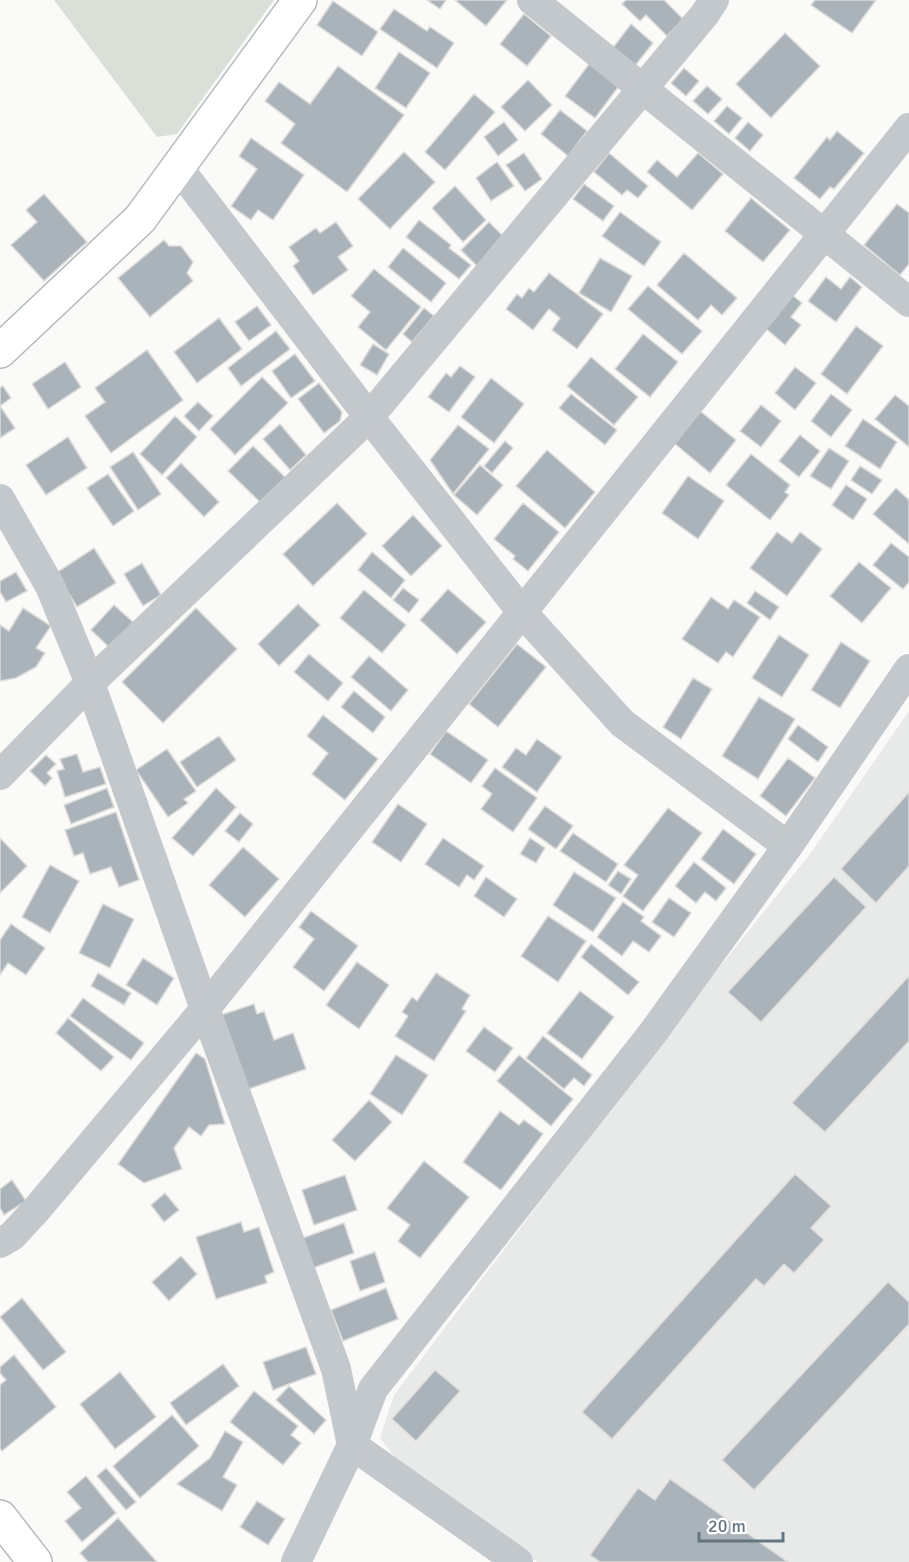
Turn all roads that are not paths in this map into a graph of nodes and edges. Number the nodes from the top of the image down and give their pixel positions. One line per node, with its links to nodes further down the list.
1 (300, 0): 6 (main road)
2 (532, 0): 4 (street)
3 (714, 0): 4 (street)
4 (642, 87): 7 (street); 10 (street)
5 (909, 128): 7 (street)
6 (177, 166): 9 (main road); 10 (street)
7 (823, 234): 8 (street); 12 (street)
8 (909, 302)
9 (0, 351)
10 (369, 417): 12 (street); 14 (street)
11 (0, 499): 14 (street)
12 (522, 612): 16 (street); 17 (street)
13 (909, 669): 16 (street)
14 (90, 683): 15 (street); 17 (street)
15 (0, 775)
16 (788, 846): 19 (street)
17 (205, 1009): 18 (street); 19 (street)
18 (0, 1244)
19 (352, 1444): 22 (street); 23 (street)
20 (0, 1517): 21 (main road)
21 (35, 1562)
22 (296, 1562)
23 (518, 1562)

